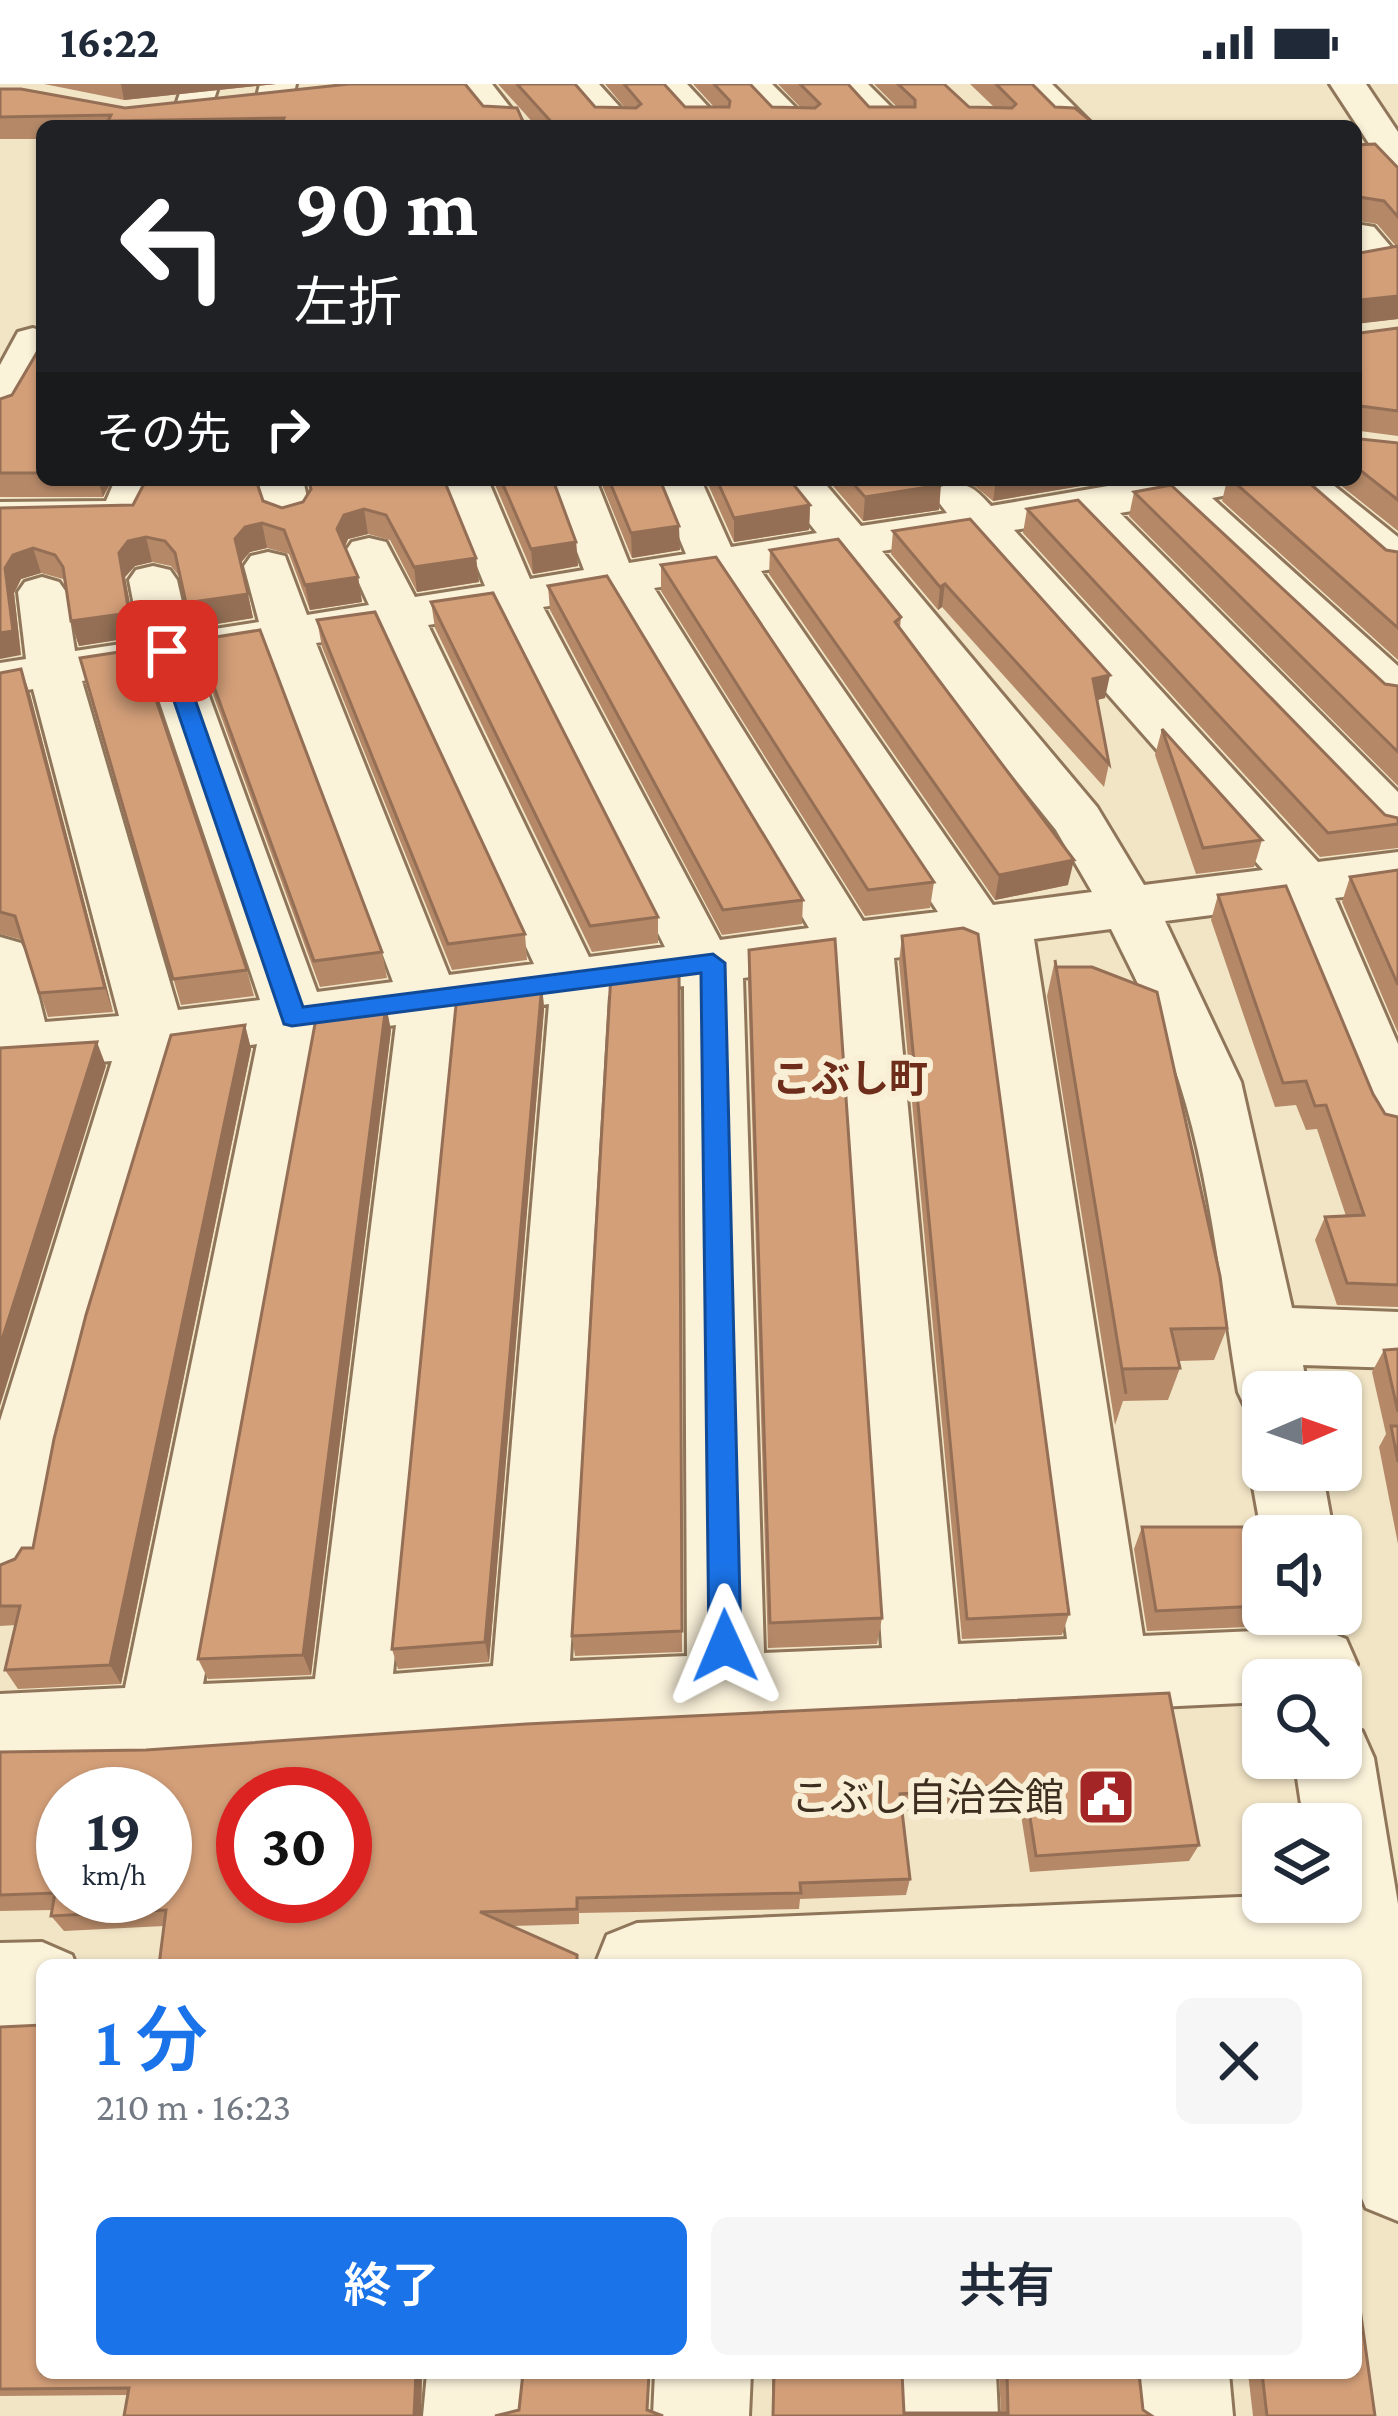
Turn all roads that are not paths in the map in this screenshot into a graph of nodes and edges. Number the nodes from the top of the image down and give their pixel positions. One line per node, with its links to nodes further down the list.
1 (473, 84): 12 (street)
2 (580, 84): 13 (street)
3 (668, 84): 14 (street)
4 (752, 84): 15 (street)
5 (848, 84): 16 (street)
6 (1030, 84): 17 (street)
7 (1348, 84): 18 (street)
8 (316, 94): 9 (street)
9 (274, 103): 10 (street)
10 (194, 106): 11 (street)
11 (147, 114)
12 (502, 120)
13 (613, 120)
14 (702, 120)
15 (790, 120)
16 (886, 120)
17 (1069, 120)
18 (1386, 125): 19 (street)
19 (1398, 160)
20 (25, 340): 21 (street)
21 (0, 408)
22 (135, 486): 31 (street)
23 (467, 486): 42 (street)
24 (576, 486): 39 (street)
25 (681, 486): 37 (street)
26 (803, 486): 34 (street)
27 (948, 486): 32 (street)
28 (1172, 486): 30 (street); 47 (street)
29 (1310, 486): 33 (street)
30 (1071, 496): 32 (street); 48 (street)
31 (0, 516)
32 (979, 520): 34 (street); 50 (street)
33 (1380, 526): 36 (street)
34 (849, 541): 37 (street); 51 (street)
35 (369, 552): 43 (street)
36 (1398, 561)
37 (722, 562): 39 (street); 52 (street)
38 (268, 566): 44 (street)
39 (618, 579): 42 (street); 53 (street)
40 (153, 580): 45 (street)
41 (42, 592): 46 (street)
42 (513, 596): 43 (street); 55 (street)
43 (396, 614): 44 (street); 56 (street)
44 (287, 632): 45 (street); 57 (street)
45 (167, 651): 46 (street); 58 (street)
46 (27, 675): 59 (street)
47 (1398, 694)
48 (1398, 824)
49 (1398, 871): 50 (street)
50 (1304, 885): 51 (street); 61 (street)
51 (1130, 909): 52 (street); 64 (street)
52 (991, 927): 53 (street); 67 (street)
53 (856, 944): 55 (street); 68 (street)
54 (0, 958): 60 (street)
55 (708, 963): 56 (street); 69 (street)
56 (575, 980): 57 (street); 70 (street)
57 (429, 1000): 58 (street); 71 (street)
58 (292, 1017): 59 (street); 72 (street)
59 (150, 1036): 60 (street); 62 (street)
60 (5, 1048)
61 (1398, 1116)
62 (29, 1338): 65 (street)
63 (1398, 1340): 64 (street)
64 (1269, 1364)
65 (0, 1552)
66 (1317, 1652): 67 (street)
67 (1110, 1675): 68 (street)
68 (923, 1684): 69 (street)
69 (726, 1691): 70 (street)
70 (529, 1700): 71 (street)
71 (350, 1714): 72 (street)
72 (156, 1726): 73 (street)
73 (0, 1731)
74 (1338, 1779): 75 (street)
75 (1364, 1934): 76 (street); 81 (street)
76 (1143, 1954): 77 (street)
77 (936, 1958): 78 (street)
78 (895, 1959)
79 (36, 1985): 80 (street)
80 (0, 1986)
81 (1388, 2053): 82 (street)
82 (1398, 2176)
83 (474, 2379): 87 (street)
84 (703, 2379): 88 (street)
85 (948, 2379): 89 (street)
86 (1182, 2379): 90 (street)
87 (471, 2416)
88 (701, 2416)
89 (950, 2416)
90 (1185, 2416)

